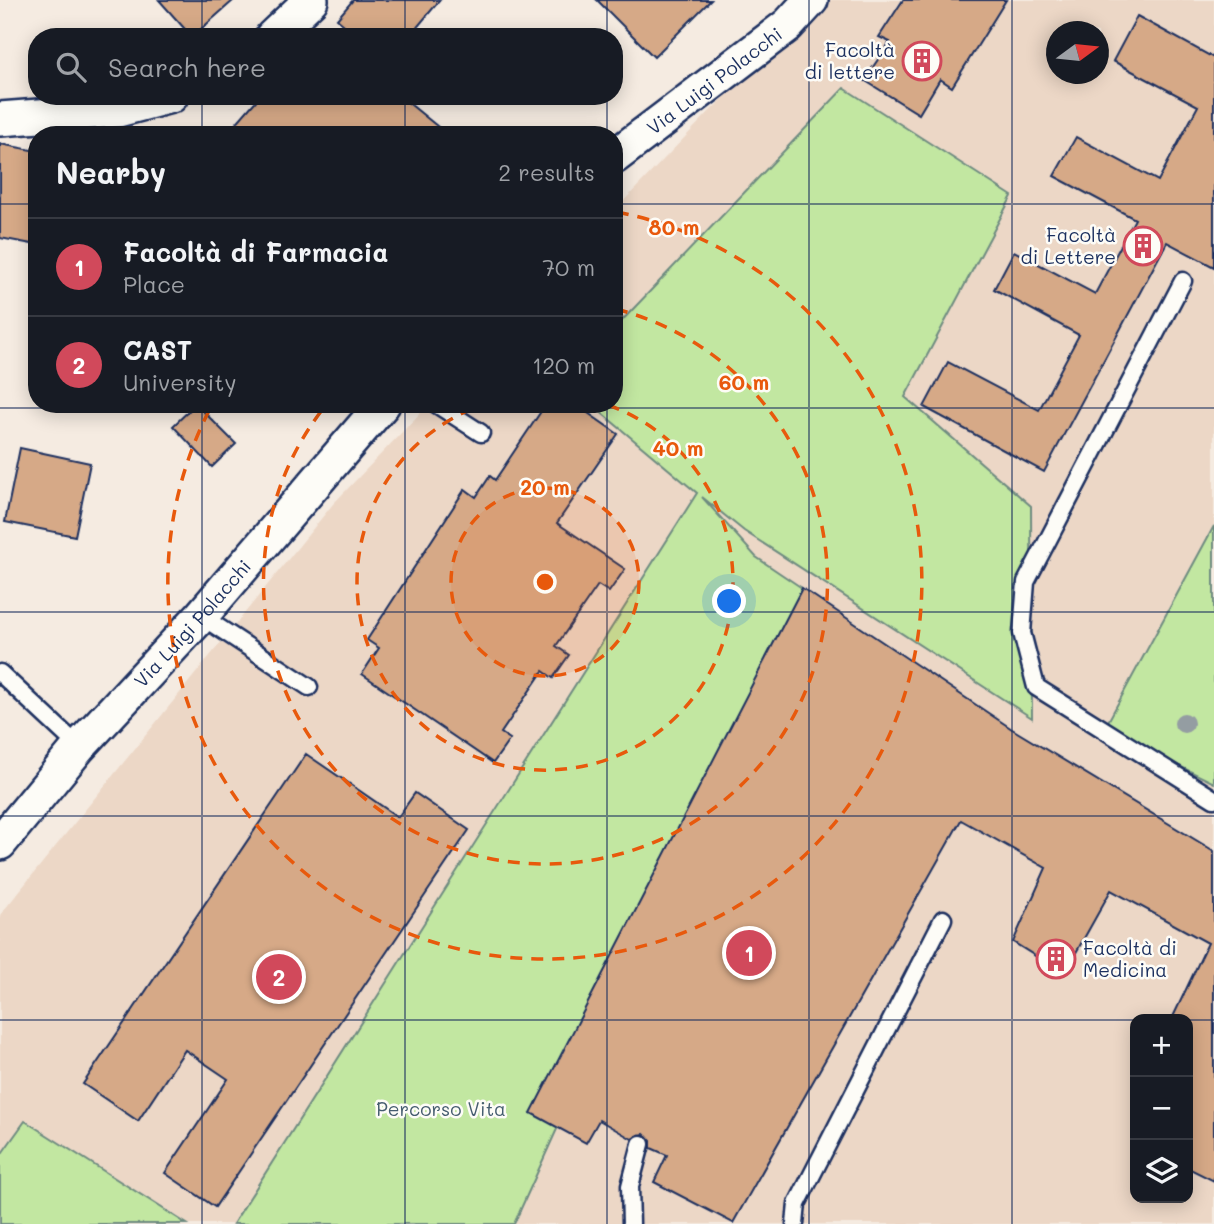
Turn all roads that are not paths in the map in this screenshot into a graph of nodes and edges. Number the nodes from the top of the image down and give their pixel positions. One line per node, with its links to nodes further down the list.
1 (311, 0): 3 (street)
2 (811, 0): 6 (street, Via Luigi Polacchi)
3 (281, 28)
4 (137, 105): 5 (street)
5 (0, 119)
6 (623, 150)
7 (1183, 281): 15 (lane)
8 (375, 413): 11 (street, Via Luigi Polacchi)
9 (450, 413): 10 (lane)
10 (481, 433)
11 (201, 615): 13 (lane); 14 (street, Via Luigi Polacchi)
12 (0, 673): 14 (lane)
13 (309, 687)
14 (79, 747): 16 (street, Via Luigi Polacchi)
15 (1214, 799)
16 (0, 843)
17 (943, 919): 20 (lane)
18 (641, 1144): 19 (lane)
19 (631, 1224)
20 (795, 1224)

